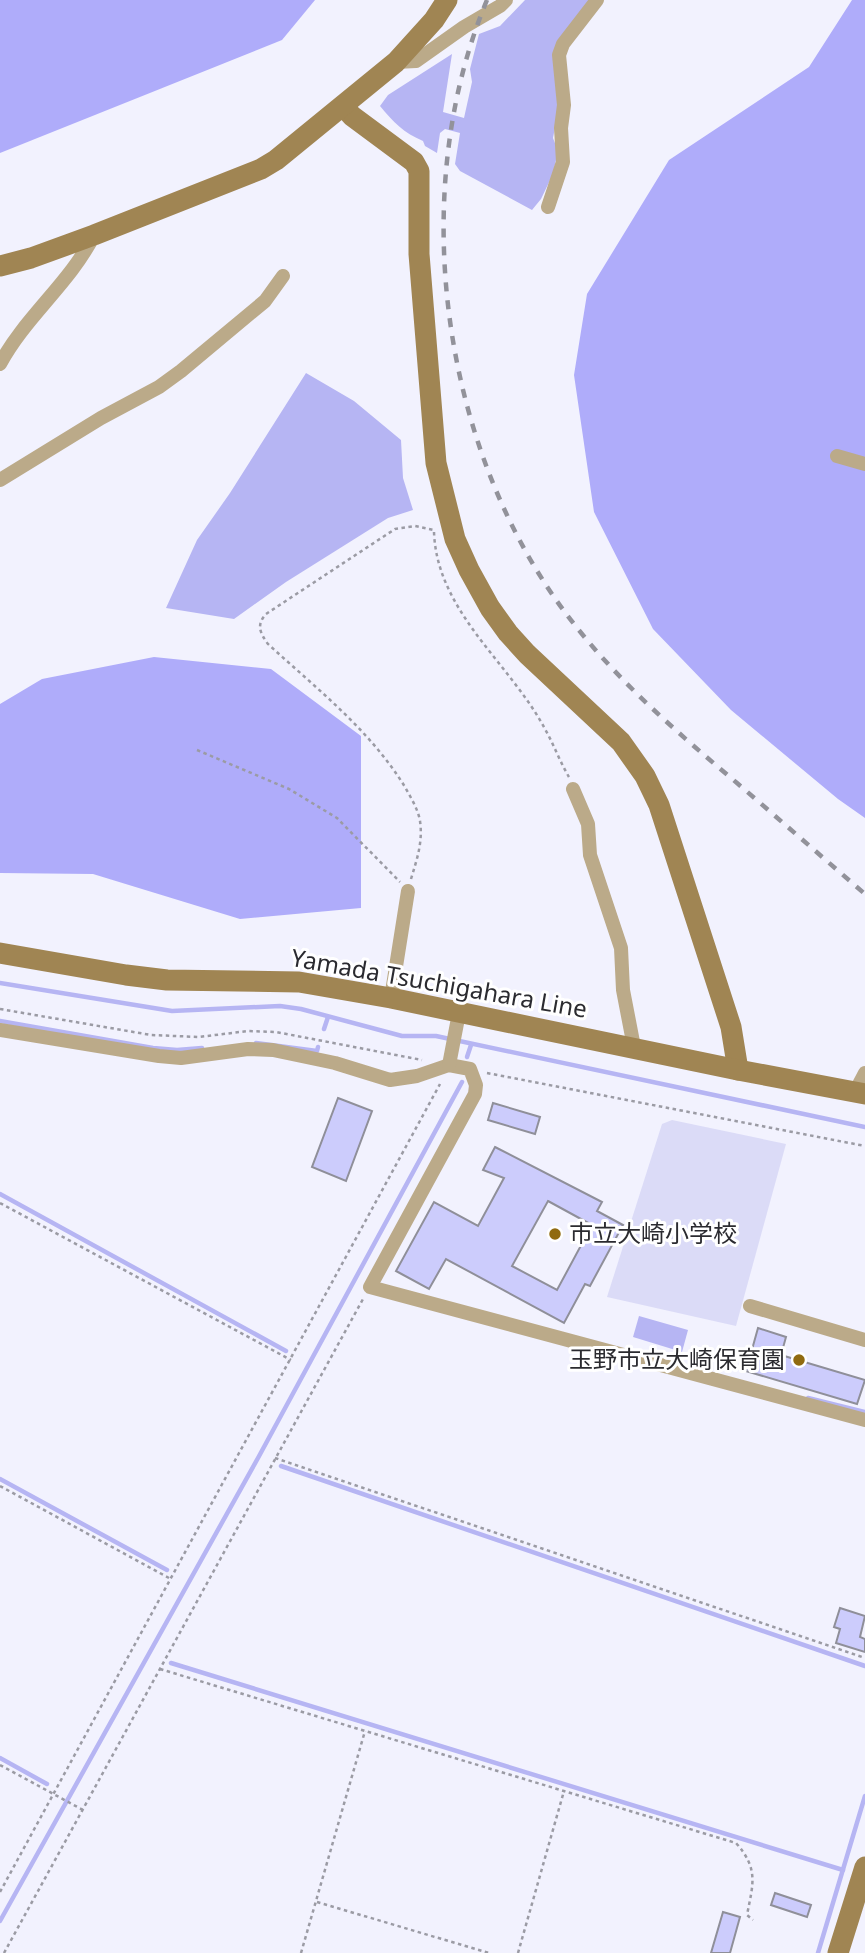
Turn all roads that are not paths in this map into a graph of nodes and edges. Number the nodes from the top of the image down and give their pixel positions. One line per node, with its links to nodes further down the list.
1 (447, 0): 4 (street)
2 (506, 0): 4 (street)
3 (597, 0): 6 (street)
4 (396, 62): 5 (street)
5 (343, 106): 7 (street); 22 (street)
6 (548, 207)
7 (94, 235): 8 (street); 10 (street)
8 (0, 266)
9 (283, 276): 13 (street)
10 (0, 364)
11 (838, 456): 12 (street)
12 (865, 464)
13 (0, 480)
14 (573, 789): 20 (street)
15 (408, 891): 17 (street)
16 (0, 953): 17 (street, Yamada Tsuchigahara Line)
17 (391, 998): 18 (street, Yamada Tsuchigahara Line)
18 (459, 1013): 20 (street, Yamada Tsuchigahara Line); 21 (street)
19 (0, 1030): 21 (street)
20 (634, 1047): 22 (street, Yamada Tsuchigahara Line)
21 (450, 1060): 26 (street)
22 (738, 1070): 23 (street, Yamada Tsuchigahara Line)
23 (862, 1086)
24 (750, 1306): 25 (street)
25 (865, 1340)
26 (865, 1420)
27 (865, 1867): 28 (street)
28 (838, 1953)

